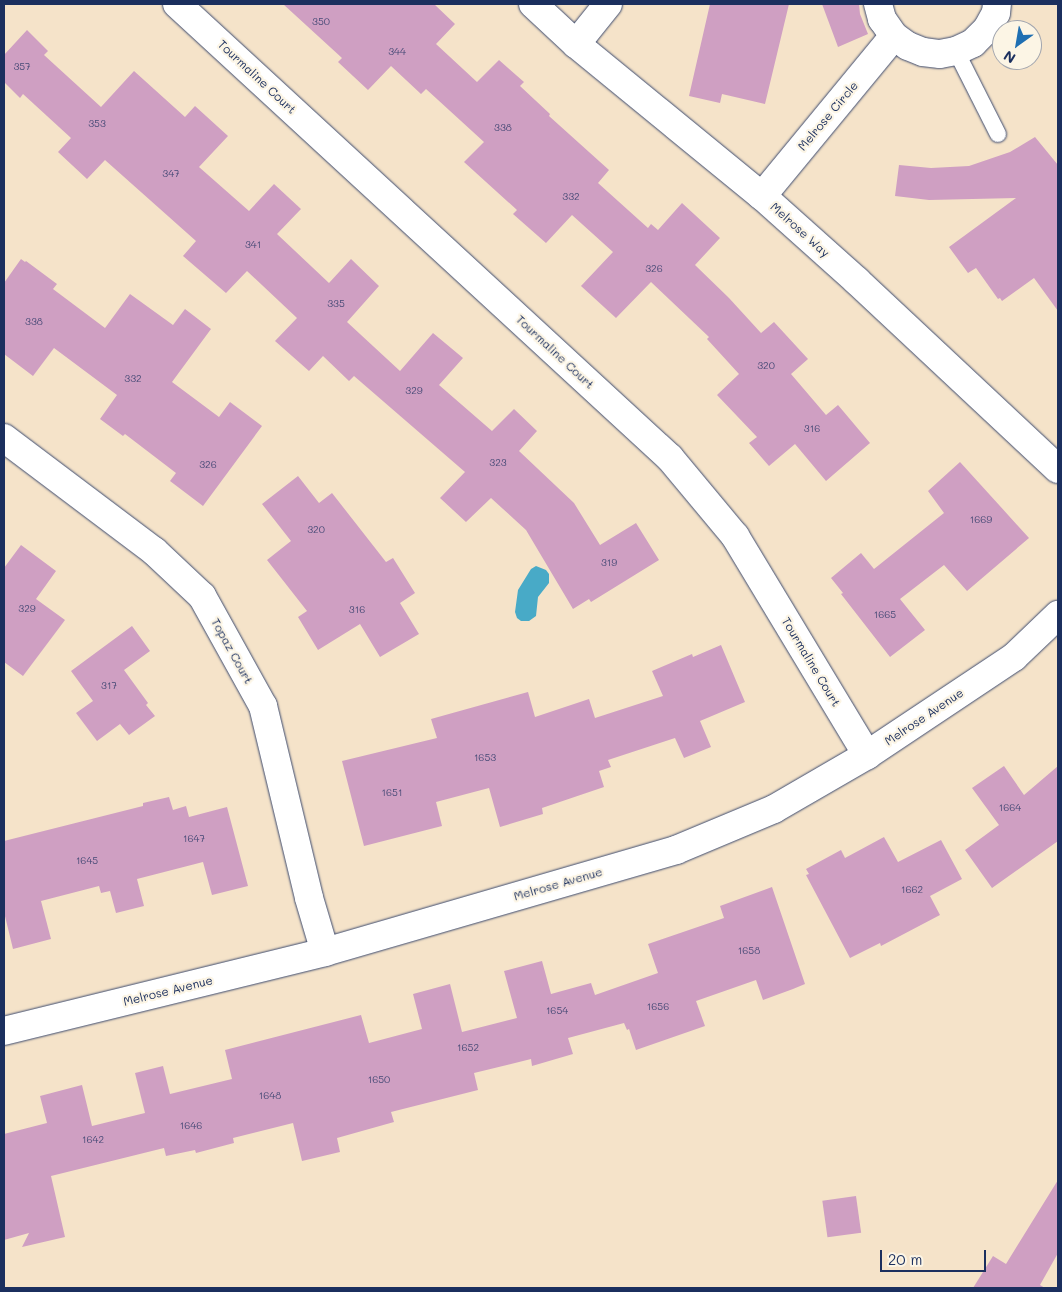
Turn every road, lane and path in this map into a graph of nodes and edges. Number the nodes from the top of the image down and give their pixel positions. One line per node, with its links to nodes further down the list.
1 (177, 4): 14 (street, Tourmaline Court)
2 (533, 4): 7 (street, Melrose Way)
3 (608, 4): 7 (street)
4 (878, 4): 6 (street)
5 (997, 4): 8 (street)
6 (894, 36): 8 (street); 10 (street, Melrose Circle)
7 (576, 44): 10 (street, Melrose Way)
8 (956, 51): 9 (lane)
9 (998, 134)
10 (762, 196): 12 (street, Melrose Way)
11 (4, 438): 15 (street, Topaz Court)
12 (1058, 469)
13 (1058, 615): 14 (street, Melrose Avenue)
14 (867, 755): 15 (street, Melrose Avenue)
15 (325, 952): 16 (street, Melrose Avenue)
16 (4, 1031)

